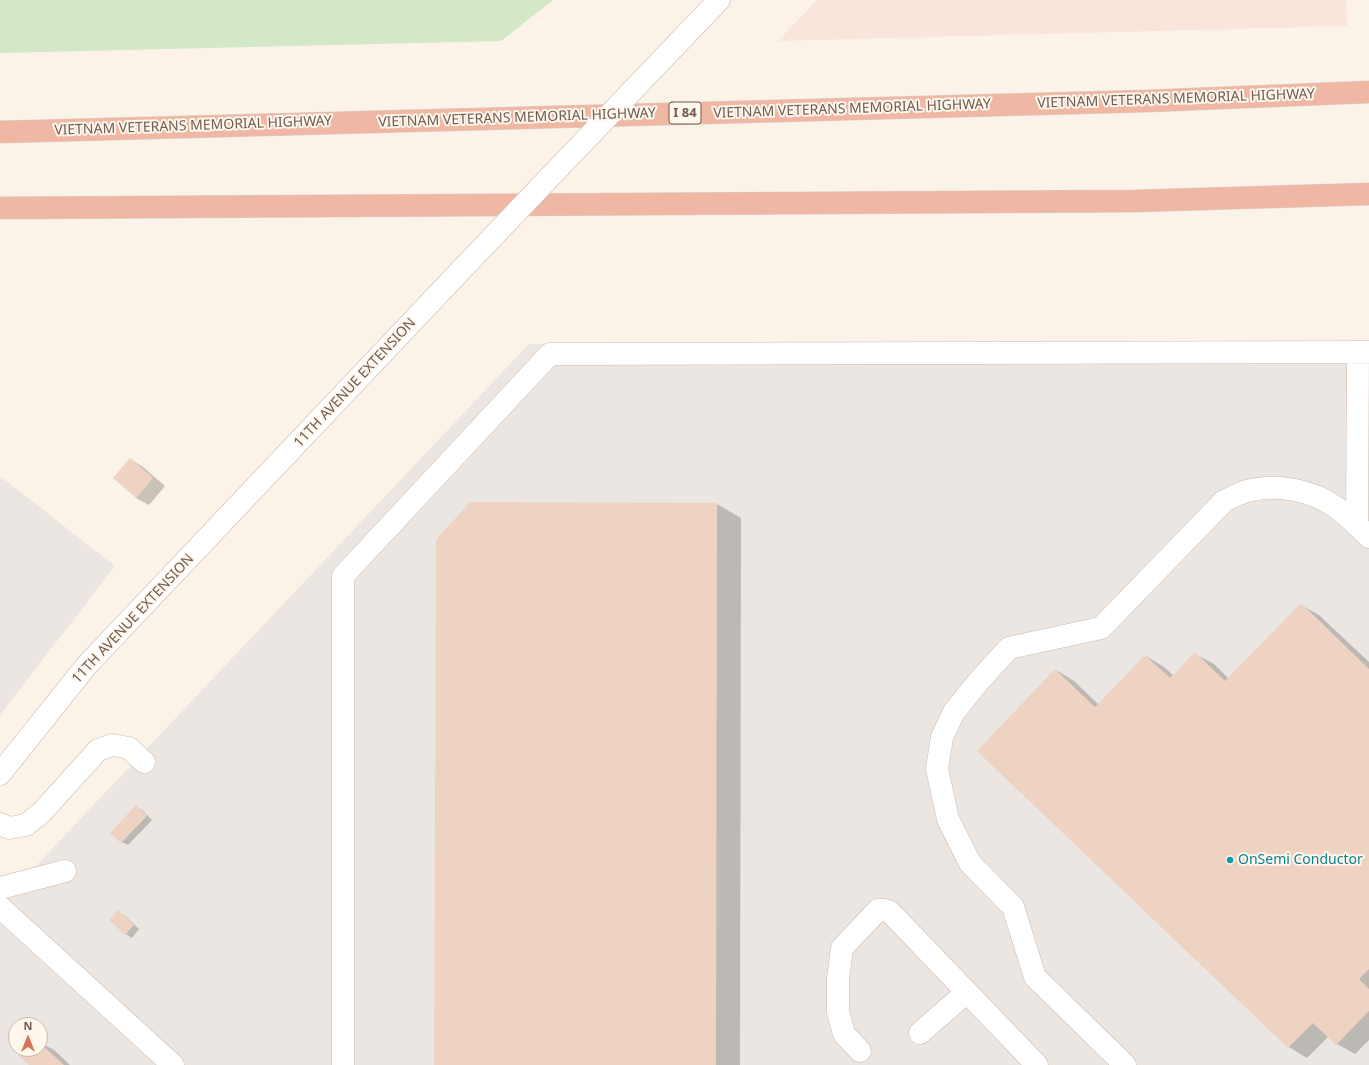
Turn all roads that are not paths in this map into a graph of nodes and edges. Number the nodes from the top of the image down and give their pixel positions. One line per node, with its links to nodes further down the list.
1 (719, 0): 9 (street, 11TH AVENUE EXTENSION, bridge)
2 (1369, 92): 3 (highway, VIETNAM VETERANS MEMORIAL HIGHWAY / I 84)
3 (0, 132)
4 (1369, 194): 5 (highway)
5 (0, 208)
6 (1363, 352): 7 (street); 18 (street)
7 (1363, 532): 20 (street)
8 (144, 762): 10 (street)
9 (0, 774)
10 (0, 824)
11 (65, 871): 12 (street)
12 (0, 888)
13 (0, 907): 17 (street)
14 (967, 992): 15 (street); 16 (street); 19 (street)
15 (920, 1033)
16 (860, 1051)
17 (173, 1065)
18 (343, 1065)
19 (1037, 1065)
20 (1126, 1065)

